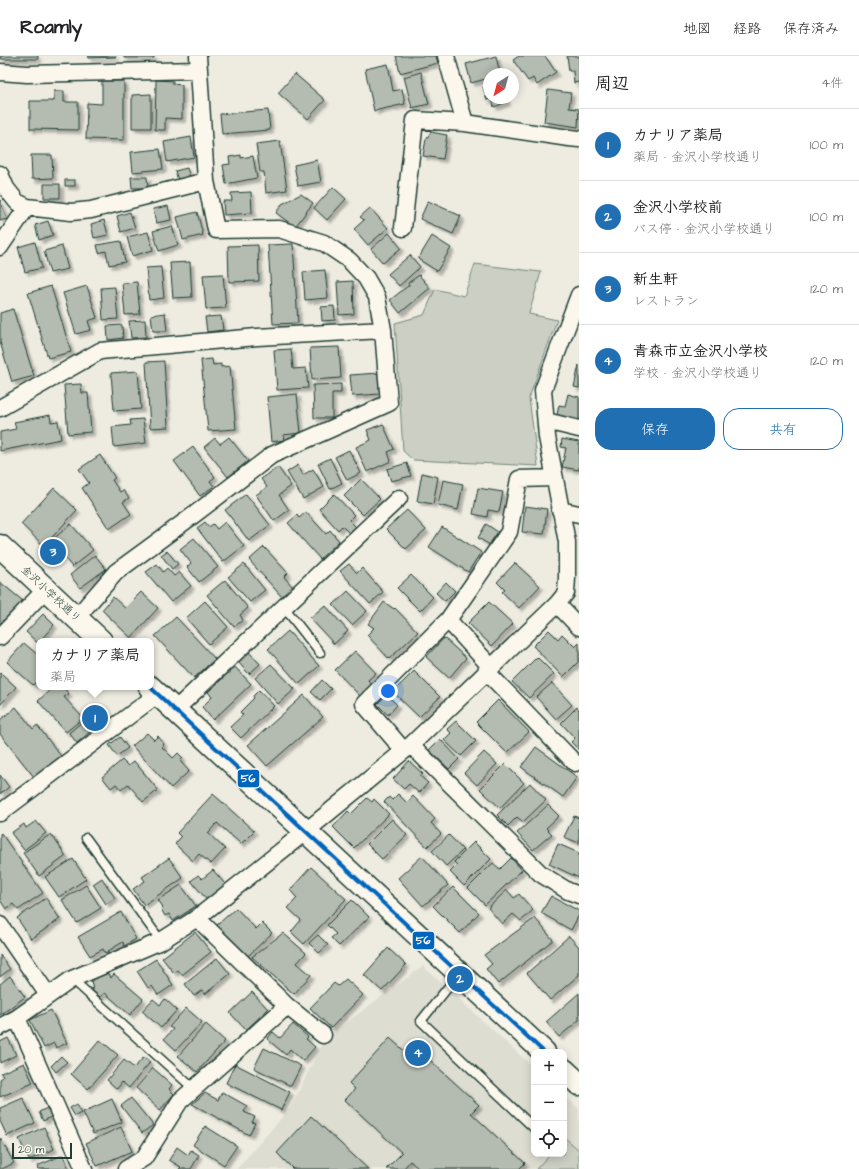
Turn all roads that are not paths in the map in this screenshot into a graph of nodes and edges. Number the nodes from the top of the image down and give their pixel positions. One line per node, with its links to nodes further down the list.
1 (446, 56): 4 (street)
2 (199, 63): 3 (street); 7 (street)
3 (0, 72)
4 (465, 123): 5 (street); 9 (street)
5 (579, 139)
6 (0, 174): 8 (street)
7 (206, 181): 8 (street); 12 (street)
8 (27, 207): 10 (street)
9 (403, 228)
10 (0, 247)
11 (578, 300): 14 (street)
12 (383, 330): 13 (street); 24 (street)
13 (0, 408)
14 (546, 422): 15 (street); 16 (street)
15 (579, 429)
16 (554, 478): 18 (street); 25 (street)
17 (399, 498): 23 (street)
18 (560, 510): 19 (street); 22 (street)
19 (579, 514)
20 (0, 546): 21 (street, 金沢小学校通り)
21 (46, 589): 24 (street, 金沢小学校通り); 27 (street)
22 (557, 604): 26 (street); 30 (street)
23 (284, 607): 29 (lane); 32 (street)
24 (76, 618): 28 (street, 金沢小学校通り)
25 (448, 620): 30 (street); 33 (street)
26 (579, 627)
27 (0, 638)
28 (98, 638)
29 (320, 652)
30 (489, 669): 33 (street); 34 (street)
31 (154, 690): 32 (street); 35 (street)
32 (175, 710): 36 (street)
33 (407, 748): 36 (street); 38 (street)
34 (575, 763)
35 (0, 814)
36 (305, 832): 39 (street); 42 (street)
37 (86, 838): 41 (lane)
38 (579, 895)
39 (197, 918): 41 (street); 45 (street)
40 (0, 925): 44 (street)
41 (161, 941): 43 (street)
42 (459, 974): 49 (street); 53 (lane)
43 (72, 978): 44 (street); 52 (lane)
44 (48, 995): 46 (street)
45 (287, 1006): 48 (street); 52 (street)
46 (17, 1018): 47 (street); 54 (street)
47 (0, 1027)
48 (323, 1035)
49 (541, 1049)
50 (567, 1073): 51 (street)
51 (579, 1084)
52 (194, 1089): 55 (street)
53 (531, 1125)
54 (84, 1169)
55 (126, 1169)

